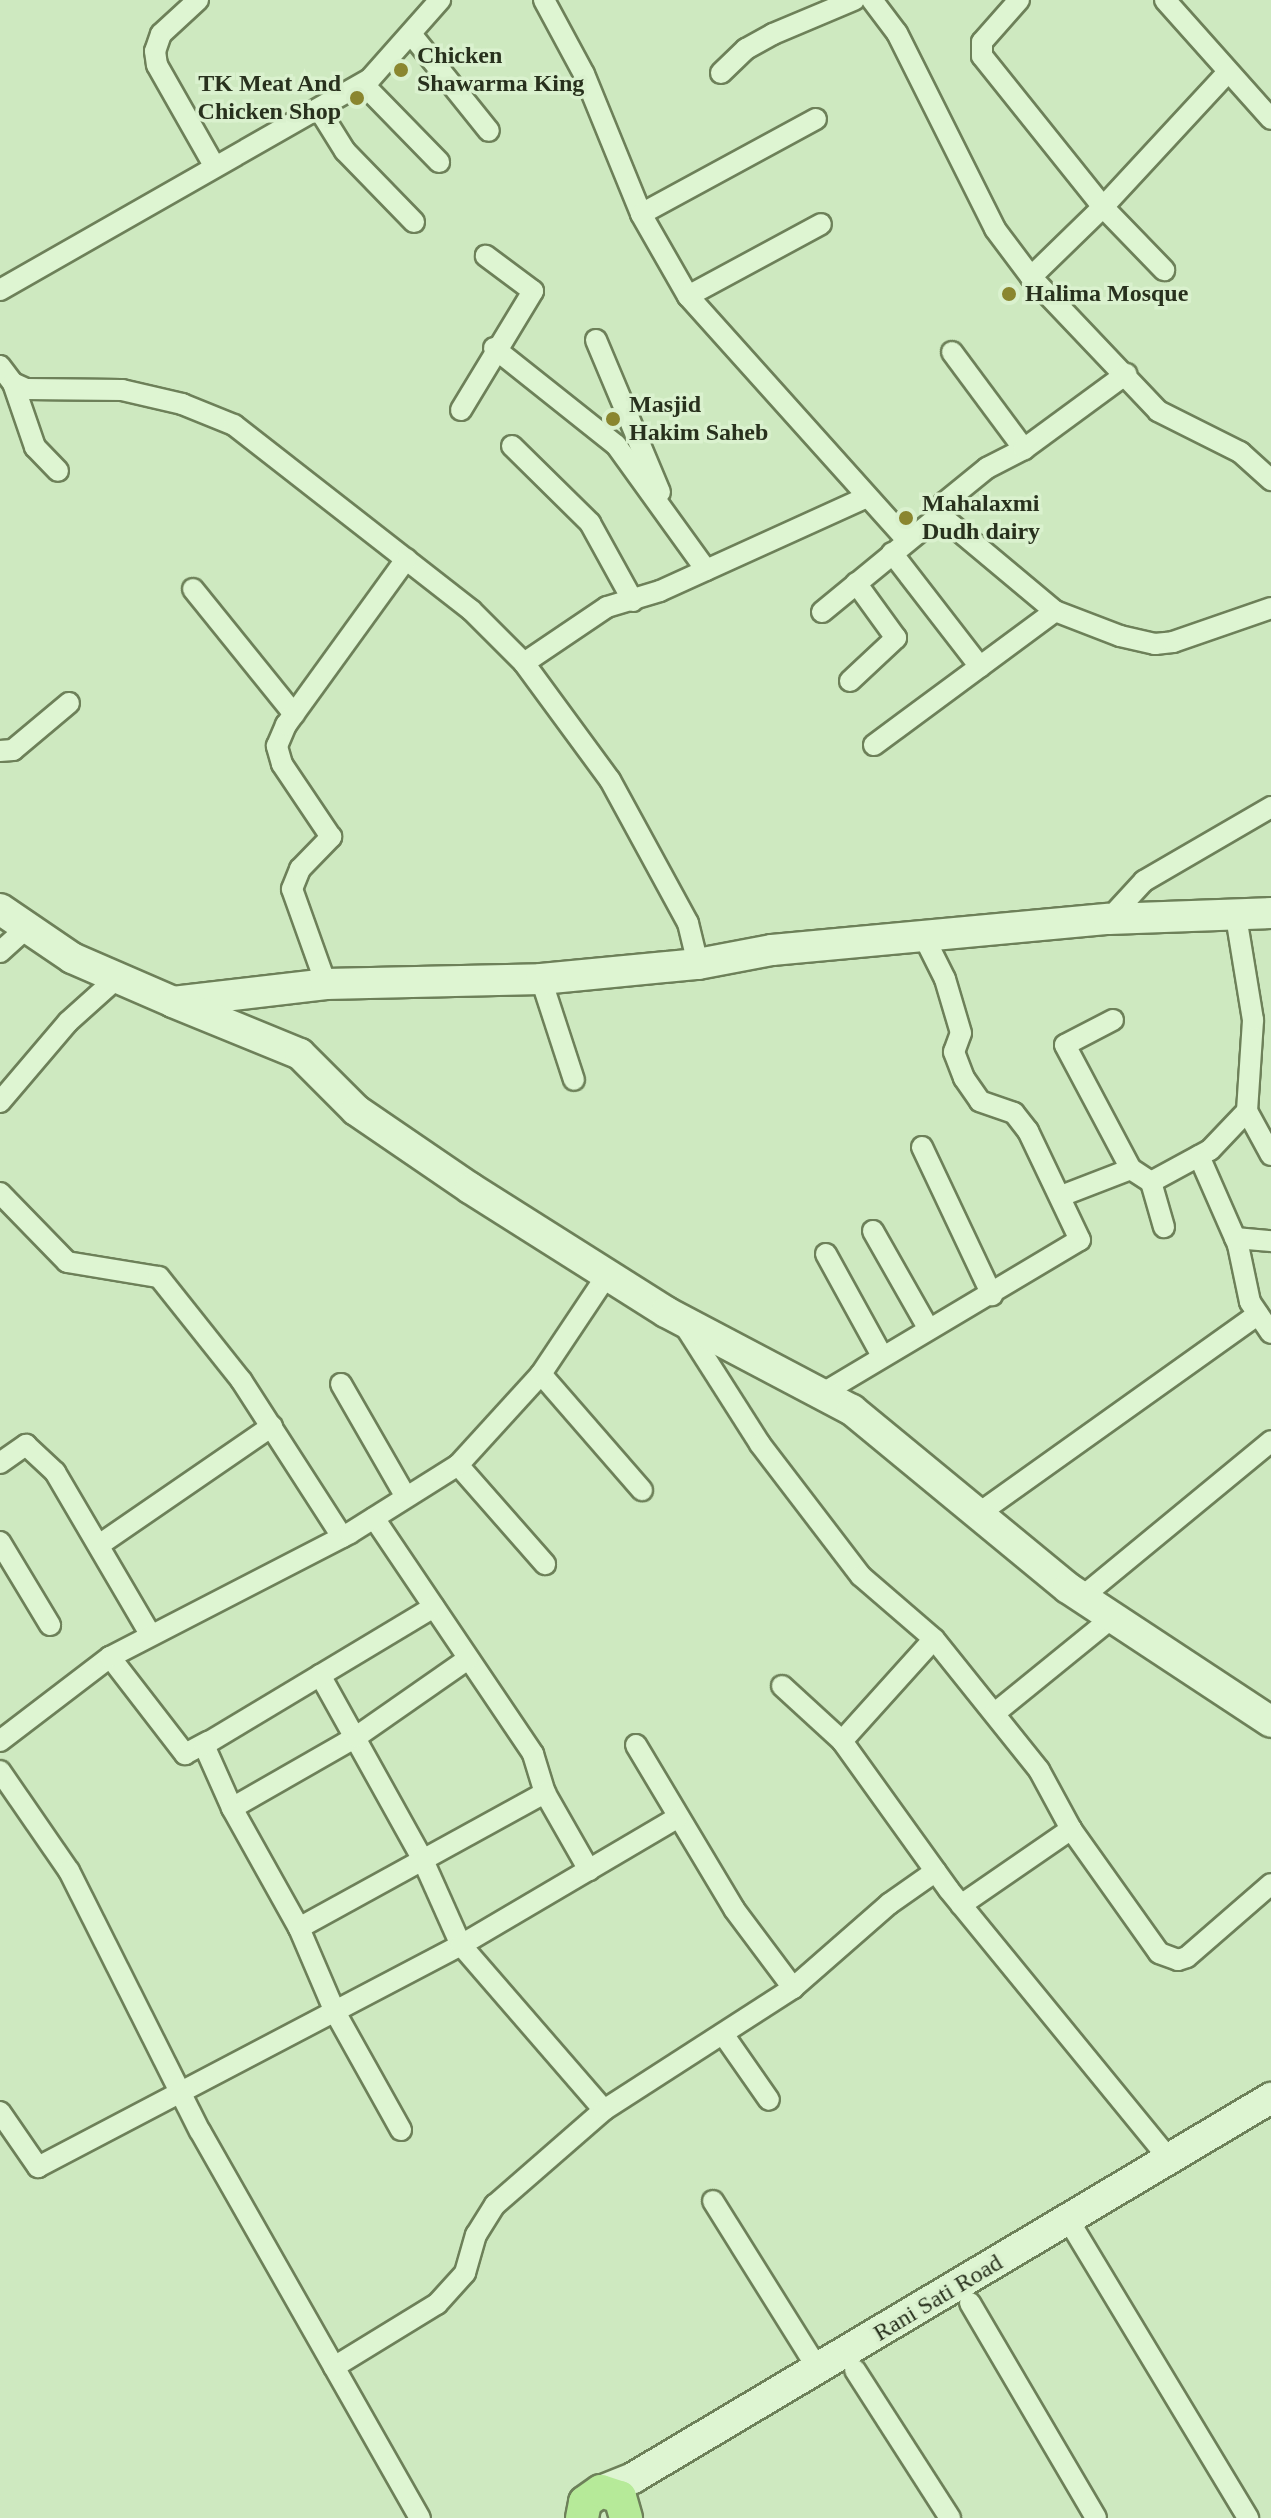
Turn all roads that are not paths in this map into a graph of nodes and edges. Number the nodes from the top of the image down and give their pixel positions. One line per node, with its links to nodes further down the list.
1 (198, 0): 17 (street)
2 (544, 0): 19 (street)
3 (854, 0): 9 (street)
4 (872, 0): 24 (street)
5 (1019, 0): 18 (street)
6 (1165, 0): 10 (street)
7 (428, 4): 8 (street)
8 (411, 34): 11 (street); 15 (street)
9 (721, 73)
10 (1227, 73): 14 (street); 18 (street)
11 (363, 84): 12 (street); 16 (street)
12 (320, 111): 17 (street); 20 (street)
13 (816, 119): 19 (street)
14 (1271, 119)
15 (489, 131)
16 (439, 162)
17 (215, 167): 25 (street)
18 (1103, 207): 23 (street); 24 (street)
19 (641, 214): 26 (street)
20 (414, 222)
21 (821, 224): 26 (street)
22 (486, 256): 28 (street)
23 (1164, 270)
24 (1031, 277): 31 (street)
25 (0, 290)
26 (688, 296): 38 (street)
27 (596, 340): 39 (street)
28 (494, 348): 33 (street); 39 (street)
29 (952, 352): 35 (street)
30 (0, 366): 32 (street)
31 (1126, 374): 35 (street); 37 (street)
32 (13, 383): 36 (street); 42 (street)
33 (461, 410)
34 (512, 446): 46 (street)
35 (1024, 449): 40 (street)
36 (58, 471)
37 (1271, 480)
38 (867, 497): 41 (street); 43 (street)
39 (666, 511): 43 (street)
40 (940, 515): 41 (street); 48 (street)
41 (899, 547): 44 (street); 51 (street)
42 (406, 559): 50 (street); 54 (street)
43 (706, 570): 46 (street)
44 (856, 583): 49 (street); 52 (street)
45 (193, 589): 54 (street)
46 (633, 601): 50 (street)
47 (1271, 608): 48 (street)
48 (1055, 611): 51 (street)
49 (822, 612)
50 (524, 663): 65 (street)
51 (980, 667): 55 (street)
52 (850, 681)
53 (69, 703): 56 (street)
54 (294, 714): 68 (street)
55 (874, 745)
56 (0, 751)
57 (1271, 807): 61 (street)
58 (0, 909): 62 (street)
59 (1271, 913): 60 (street)
60 (1236, 916): 61 (street); 71 (street)
61 (1109, 919): 63 (street)
62 (27, 928): 64 (street); 66 (street)
63 (924, 937): 65 (street); 81 (street)
64 (0, 952)
65 (698, 964): 67 (street)
66 (116, 979): 69 (street); 73 (street)
67 (541, 979): 68 (street); 72 (street)
68 (326, 984): 69 (street)
69 (173, 1002): 87 (street)
70 (1113, 1020): 78 (street)
71 (1262, 1020): 74 (street)
72 (574, 1080)
73 (0, 1102)
74 (1247, 1111): 76 (street); 77 (street)
75 (922, 1147): 88 (street)
76 (1271, 1155)
77 (1199, 1156): 79 (street); 84 (street)
78 (1131, 1169): 79 (street); 81 (street)
79 (1151, 1182): 82 (street)
80 (0, 1193): 97 (street)
81 (1061, 1196): 88 (street)
82 (1164, 1227)
83 (873, 1231): 91 (street)
84 (1235, 1238): 85 (street); 89 (street)
85 (1271, 1241)
86 (826, 1254): 93 (street)
87 (607, 1275): 90 (street); 94 (street)
88 (992, 1295): 91 (street)
89 (1258, 1314): 92 (street); 103 (street)
90 (681, 1320): 96 (street); 114 (street)
91 (928, 1328): 93 (street)
92 (1271, 1333)
93 (881, 1354): 96 (street)
94 (541, 1374): 100 (street); 101 (street)
95 (341, 1384): 102 (street)
96 (823, 1393): 103 (street)
97 (272, 1426): 105 (street); 107 (street)
98 (1271, 1441): 109 (street)
99 (0, 1463): 107 (street)
100 (458, 1465): 102 (street); 108 (street)
101 (642, 1490)
102 (406, 1497): 104 (street)
103 (978, 1514): 109 (street)
104 (374, 1518): 105 (street); 110 (street)
105 (342, 1537): 113 (street)
106 (0, 1542): 112 (street)
107 (99, 1545): 113 (street)
108 (545, 1564)
109 (1082, 1597): 111 (street)
110 (434, 1607): 116 (street); 117 (street)
111 (1113, 1617): 119 (street); 120 (street)
112 (50, 1625)
113 (150, 1634): 115 (street)
114 (934, 1639): 119 (street); 123 (street)
115 (110, 1657): 122 (street); 124 (street)
116 (468, 1659): 121 (street); 127 (street)
117 (320, 1675): 121 (street); 124 (street)
118 (782, 1686): 123 (street)
119 (995, 1713): 130 (street)
120 (1271, 1722)
121 (356, 1737): 128 (street); 131 (street)
122 (0, 1741)
123 (842, 1741): 133 (street)
124 (208, 1742): 128 (street)
125 (636, 1745): 129 (street)
126 (0, 1771): 141 (street)
127 (545, 1793): 131 (street); 132 (street)
128 (232, 1808): 136 (street)
129 (677, 1818): 132 (street); 138 (street)
130 (1071, 1829): 134 (street); 135 (street)
131 (422, 1858): 136 (street); 137 (street)
132 (589, 1870): 137 (street)
133 (936, 1871): 135 (street); 138 (street)
134 (1271, 1884)
135 (961, 1905): 148 (street)
136 (299, 1928): 139 (street)
137 (461, 1945): 139 (street); 144 (street)
138 (793, 1988): 140 (street)
139 (335, 2012): 141 (street); 147 (street)
140 (723, 2034): 143 (street); 144 (street)
141 (182, 2094): 145 (street); 152 (street)
142 (1271, 2098): 148 (street, Rani Sati Road)
143 (769, 2100)
144 (604, 2110): 152 (street)
145 (0, 2112)
146 (1271, 2120): 150 (street)
147 (401, 2130)
148 (1168, 2158): 150 (street, Rani Sati Road)
149 (713, 2201): 153 (street)
150 (1074, 2229): 151 (street); 153 (street, Rani Sati Road); 160 (street)
151 (970, 2303): 154 (street); 159 (street)
152 (334, 2367): 157 (street)
153 (818, 2369): 155 (street, Rani Sati Road)
154 (855, 2370): 156 (street); 158 (street)
155 (584, 2510): 156 (main road)
156 (627, 2517)
157 (420, 2518)
158 (950, 2518)
159 (1096, 2518)
160 (1248, 2518)

